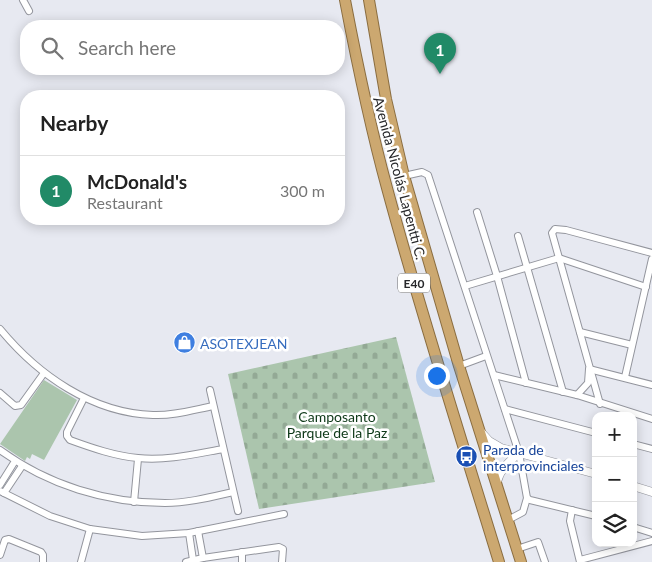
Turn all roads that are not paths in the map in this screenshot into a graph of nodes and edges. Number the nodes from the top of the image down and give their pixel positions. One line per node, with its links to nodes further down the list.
1 (23, 0): 4 (street)
2 (345, 0): 78 (highway, Avenida Nicolás Lapentti C. / E40)
3 (369, 0): 5 (highway, Avenida Nicolás Lapentti C. / E40)
4 (29, 11)
5 (404, 176): 13 (street); 19 (highway, Avenida Nicolás Lapentti C. / E40)
6 (477, 212): 12 (street)
7 (518, 236): 11 (street)
8 (652, 253): 9 (street)
9 (559, 258): 11 (street); 14 (street); 16 (street)
10 (652, 259): 14 (street)
11 (526, 268): 12 (street); 27 (street)
12 (497, 276): 13 (street); 25 (street)
13 (465, 286): 18 (street)
14 (646, 287): 17 (street)
15 (0, 330): 21 (street)
16 (580, 332): 17 (street); 20 (street)
17 (632, 345): 23 (street)
18 (486, 356): 19 (street); 22 (street)
19 (459, 366): 37 (highway, Avenida Nicolás Lapentti C. / E40)
20 (589, 369): 23 (street); 29 (street); 31 (street)
21 (44, 374): 28 (street); 30 (street)
22 (494, 375): 25 (street); 34 (street)
23 (625, 377): 24 (street)
24 (651, 382)
25 (526, 383): 27 (street)
26 (210, 390): 32 (street)
27 (562, 392): 29 (street)
28 (0, 393)
29 (577, 395): 31 (street)
30 (84, 398): 32 (street); 44 (street)
31 (600, 404): 33 (street)
32 (213, 406): 40 (street)
33 (610, 407): 35 (street); 36 (street)
34 (505, 409): 38 (street); 43 (street)
35 (609, 412)
36 (652, 420)
37 (481, 432): 43 (street); 48 (highway, Avenida Nicolás Lapentti C. / E40)
38 (592, 432)
39 (637, 445): 41 (street)
40 (223, 449): 44 (street); 52 (street)
41 (652, 449)
42 (0, 450): 45 (street)
43 (519, 453): 47 (street); 48 (street); 54 (street)
44 (138, 458): 55 (street)
45 (16, 461): 46 (street); 49 (street)
46 (22, 466): 51 (street); 55 (street)
47 (592, 471)
48 (497, 482): 60 (highway, Avenida Nicolás Lapentti C. / E40)
49 (0, 485)
50 (637, 487): 53 (street)
51 (2, 492): 62 (street)
52 (233, 492): 55 (street); 57 (street)
53 (652, 492)
54 (527, 498): 56 (street); 60 (street)
55 (134, 502)
56 (572, 510): 59 (street); 72 (street)
57 (238, 511)
58 (284, 514): 63 (street)
59 (592, 515)
60 (508, 520): 67 (highway, Avenida Nicolás Lapentti C. / E40)
61 (637, 528): 65 (street)
62 (90, 529): 64 (street); 74 (street)
63 (198, 531): 64 (street); 70 (street)
64 (189, 533): 71 (street)
65 (652, 533)
66 (652, 541): 72 (street)
67 (517, 549): 79 (highway, Avenida Nicolás Lapentti C. / E40); 80 (street)
68 (242, 552): 70 (street); 76 (street); 77 (street)
69 (0, 555): 73 (street)
70 (203, 558): 71 (street)
71 (193, 560): 75 (street)
72 (580, 561)
73 (43, 562)
74 (81, 562)
75 (186, 562)
76 (242, 562)
77 (282, 562)
78 (499, 562)
79 (521, 562)
80 (545, 562)

